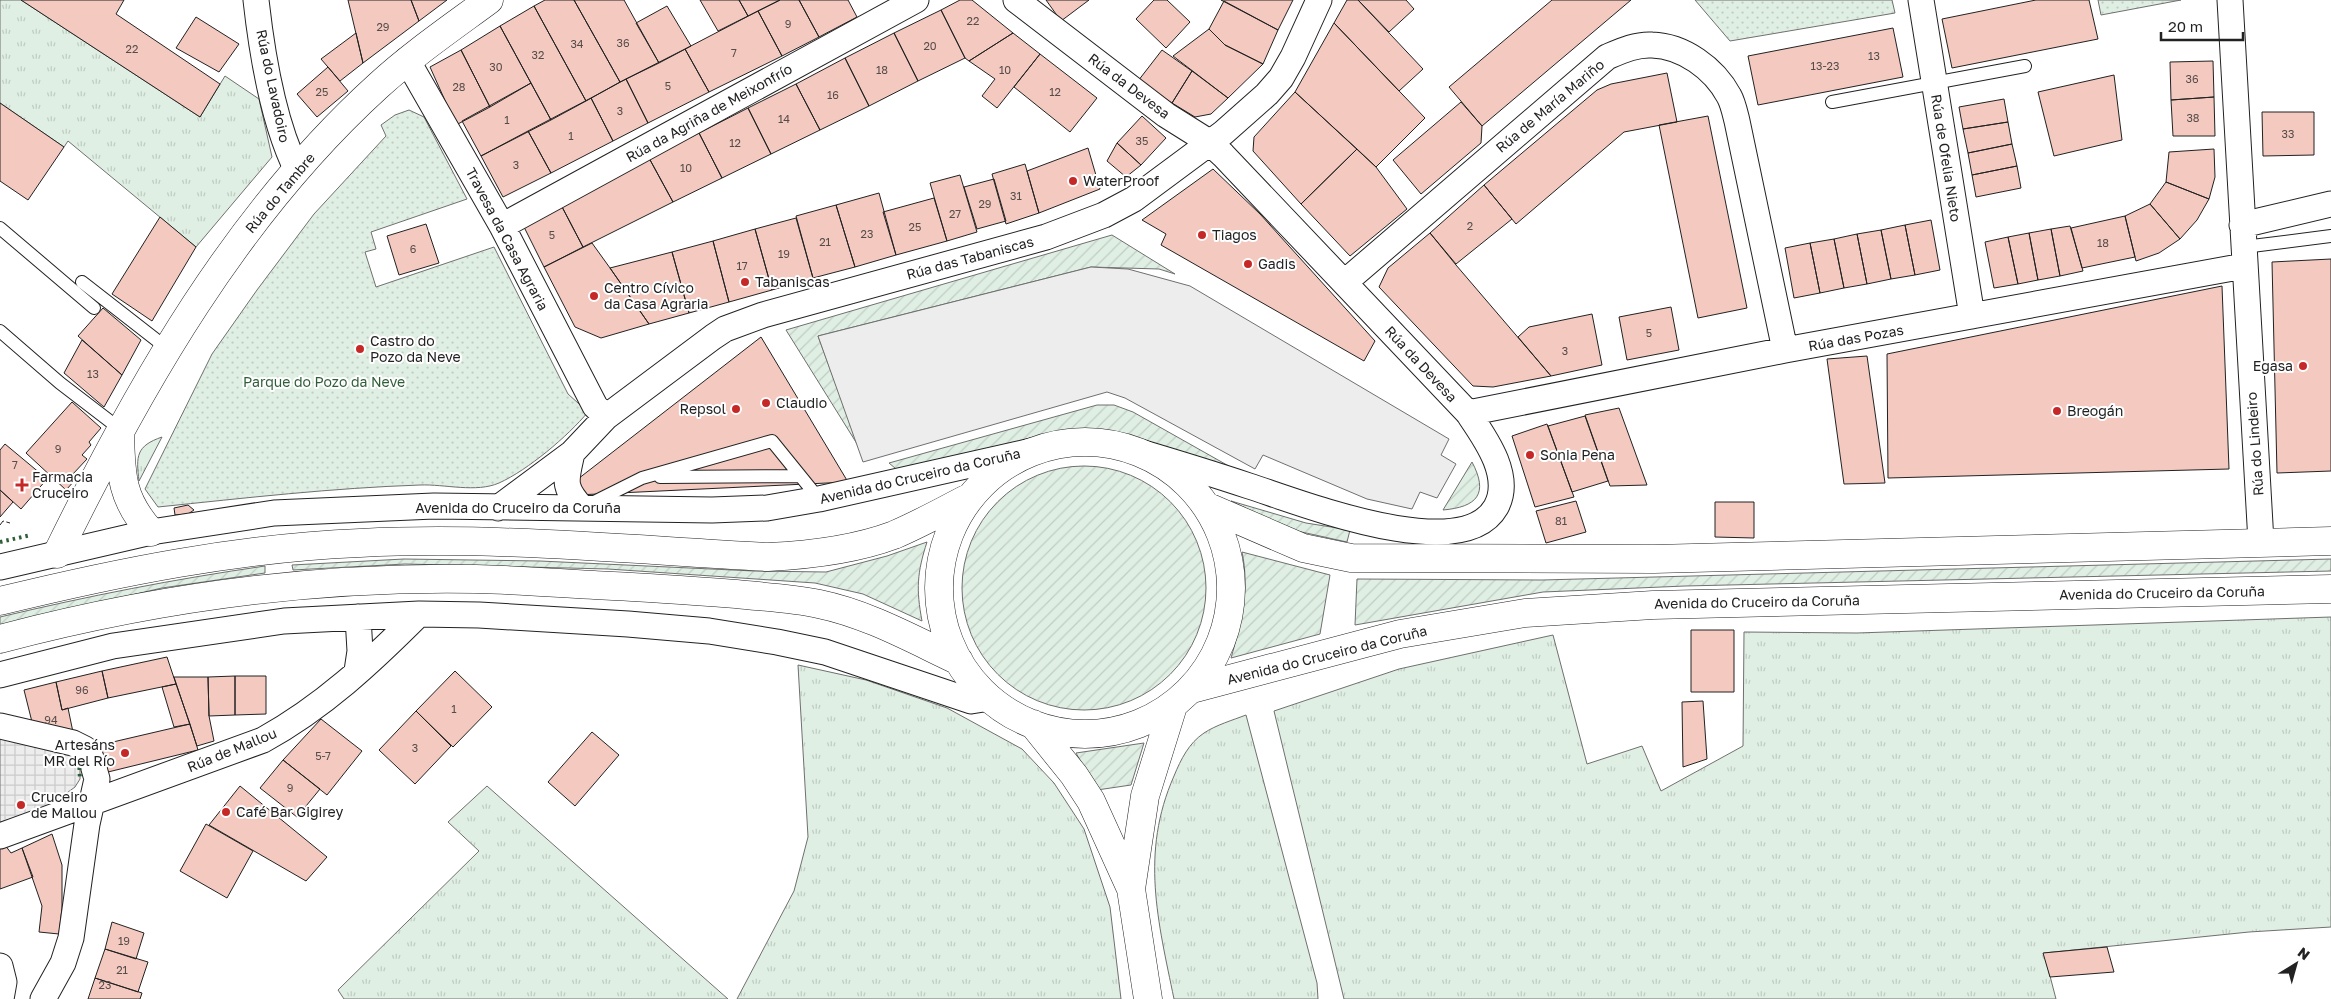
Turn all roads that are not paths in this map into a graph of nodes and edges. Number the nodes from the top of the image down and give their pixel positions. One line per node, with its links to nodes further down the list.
1 (256, 0): 13 (street, Rúa do Lavadoiro)
2 (488, 0): 8 (main road, Rúa do Tambre)
3 (916, 0): 15 (street, Rúa da Agriña de Meixonfrío)
4 (1016, 0): 12 (street, Rúa da Devesa)
5 (1319, 0): 12 (street, Rúa das Tabaniscas)
6 (1921, 0): 10 (street, Rúa de Ofelia Nieto)
7 (2230, 0): 18 (street, Rúa do Lindeiro)
8 (407, 60): 13 (main road, Rúa do Tambre); 15 (street, Travesa da Casa Agraria)
9 (2025, 66): 10 (lane)
10 (1934, 84): 11 (lane); 22 (street, Rúa de Ofelia Nieto)
11 (1832, 102)
12 (1209, 142): 20 (street, Rúa da Devesa); 27 (street, Rúa das Tabaniscas)
13 (297, 170): 24 (main road, Rúa do Tambre)
14 (2331, 204): 18 (street)
15 (502, 226): 27 (street, Travesa da Casa Agraria)
16 (0, 228): 21 (lane)
17 (2331, 236): 18 (lane)
18 (2243, 246): 22 (street, Rúa das Pozas); 41 (street, Rúa do Lindeiro)
19 (82, 282): 24 (lane)
20 (1344, 282): 25 (street, Rúa de María Mariño); 26 (street, Rúa da Devesa)
21 (94, 308)
22 (1972, 316): 25 (street, Rúa das Pozas)
23 (0, 331): 28 (lane)
24 (168, 349): 28 (main road, Rúa do Tambre)
25 (1785, 350): 26 (street, Rúa das Pozas)
26 (1468, 413): 30 (street, Rúa da Devesa)
27 (606, 417): 31 (street, Rúa das Tabaniscas)
28 (120, 429): 39 (main road); 42 (main road, Rúa do Tambre)
29 (1036, 450): 30 (main road); 34 (main road); 35 (street, Avenida do Cruceiro da Coruña)
30 (1140, 452): 36 (main road)
31 (572, 453): 37 (street, Rúa das Tabaniscas); 38 (street)
32 (800, 476): 33 (lane); 33 (lane); 35 (lane)
33 (642, 478): 38 (lane)
34 (970, 497): 45 (main road); 49 (main road)
35 (819, 499): 38 (street, Avenida do Cruceiro da Coruña)
36 (1206, 506): 41 (main road); 52 (main road)
37 (498, 508): 38 (street, Avenida do Cruceiro da Coruña); 39 (street, Avenida do Cruceiro da Coruña)
38 (582, 508)
39 (150, 532): 42 (street, Avenida do Cruceiro da Coruña)
40 (2331, 541): 41 (main road)
41 (2261, 542)
42 (57, 554): 43 (street, Avenida do Cruceiro da Coruña)
43 (0, 567)
44 (2331, 588): 52 (main road, Avenida do Cruceiro da Coruña)
45 (0, 601)
46 (419, 614): 47 (street); 50 (street, Rúa de Mallou); 53 (street)
47 (358, 617): 50 (street); 51 (street)
48 (0, 639): 49 (main road)
49 (959, 661): 53 (main road)
50 (357, 671): 56 (street, Rúa de Mallou)
51 (0, 675)
52 (1182, 697): 54 (main road); 58 (main road)
53 (990, 698): 54 (main road)
54 (1032, 724): 58 (main road)
55 (0, 726): 56 (street)
56 (92, 801): 57 (street, Rúa de Mallou); 62 (street)
57 (0, 836)
58 (1131, 889): 60 (main road)
59 (0, 966): 61 (street)
60 (1148, 997)
61 (1, 999)
62 (43, 999)

